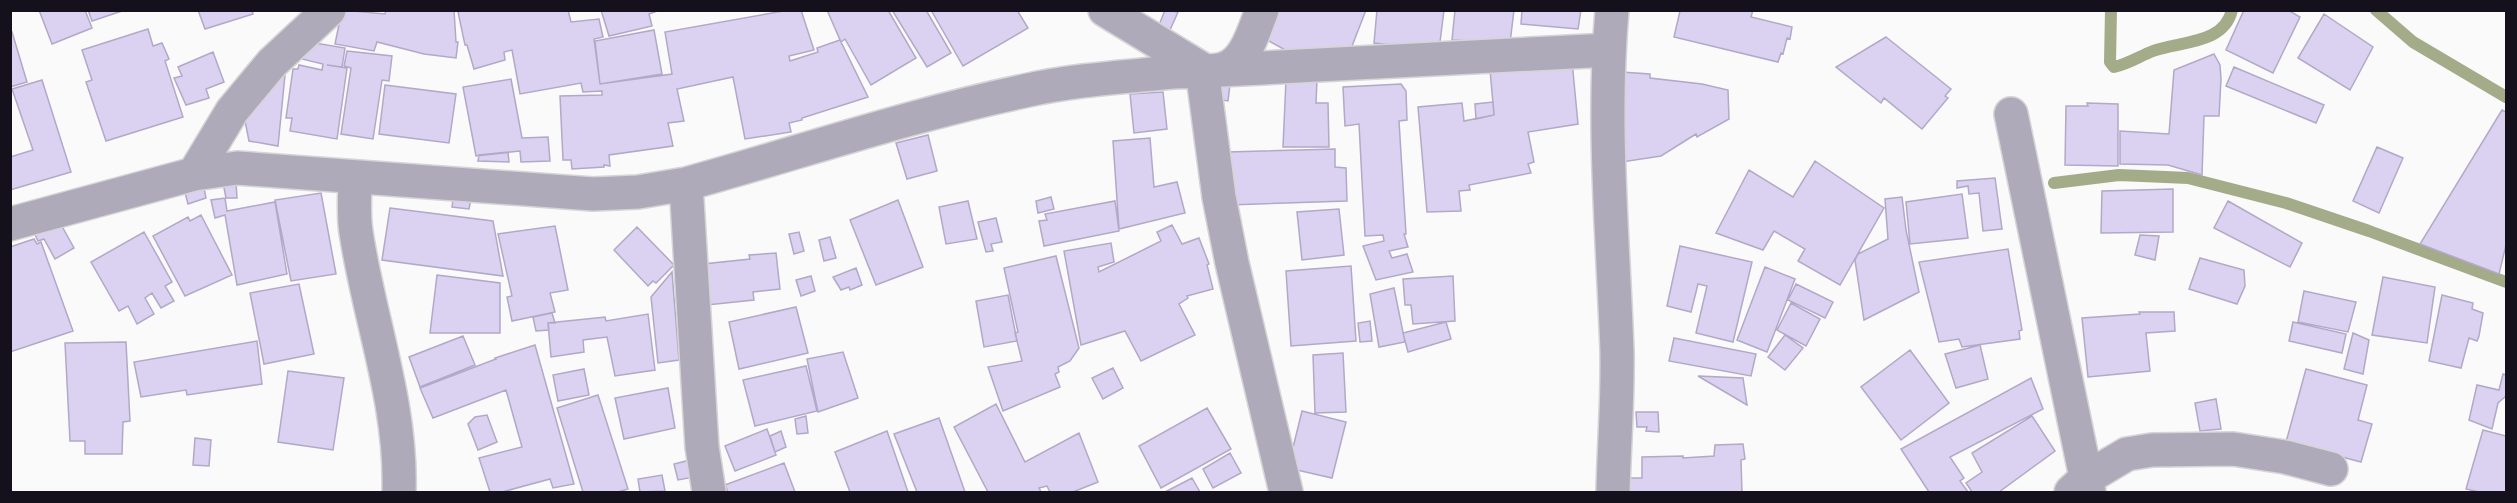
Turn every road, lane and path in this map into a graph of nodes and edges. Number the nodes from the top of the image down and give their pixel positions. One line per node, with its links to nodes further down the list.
1 (329, 10): 8 (street)
2 (1106, 10): 6 (street)
3 (1262, 10): 6 (street)
4 (1612, 10): 5 (street)
5 (1609, 50): 6 (street); 17 (street)
6 (1212, 70): 10 (street); 16 (street)
7 (2011, 114): 13 (street)
8 (194, 174): 9 (street); 11 (street)
9 (355, 177): 10 (street); 14 (street)
10 (686, 184): 15 (street)
11 (10, 224)
12 (2331, 469): 13 (street)
13 (2082, 488)
14 (399, 492)
15 (709, 492)
16 (1286, 492)
17 (1613, 492)

